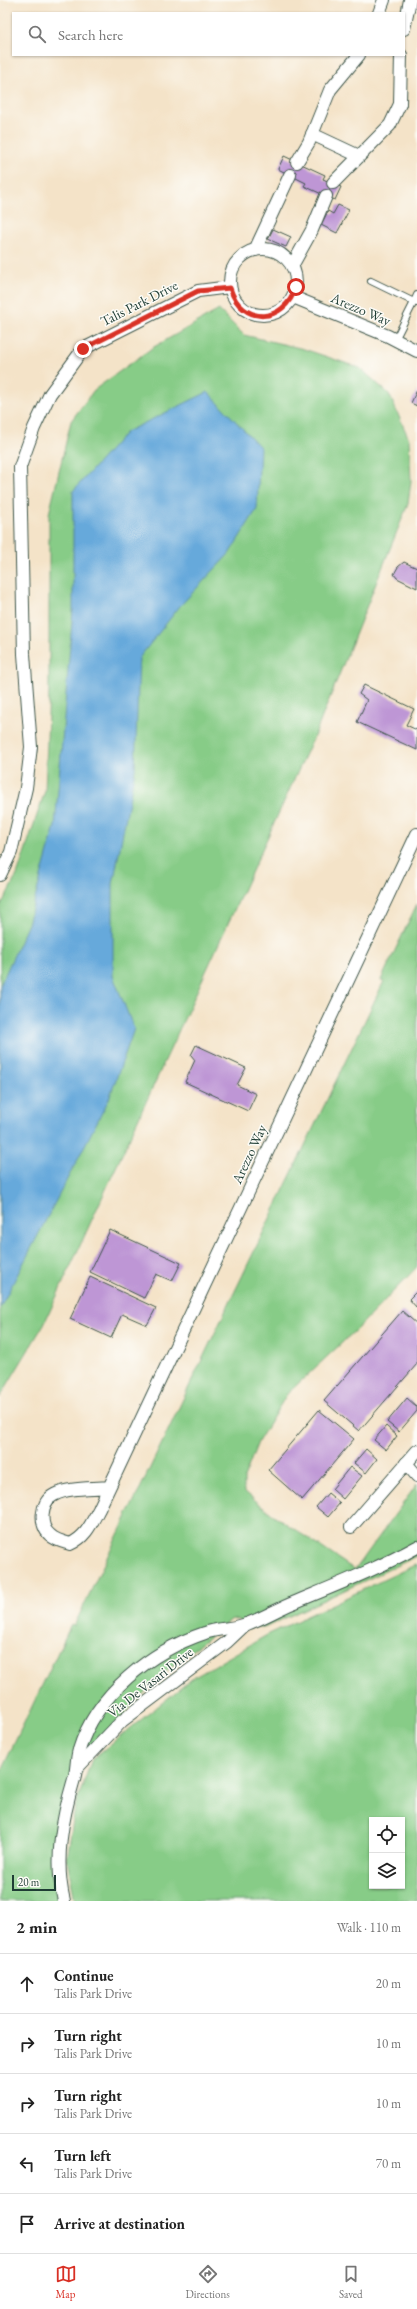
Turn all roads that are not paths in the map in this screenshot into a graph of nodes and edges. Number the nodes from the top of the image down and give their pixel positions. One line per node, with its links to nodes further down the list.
1 (384, 0): 3 (street)
2 (410, 0): 4 (street)
3 (379, 12)
4 (405, 24)
5 (358, 56): 7 (street)
6 (401, 56): 8 (street)
7 (312, 134): 8 (street); 9 (street)
8 (359, 156): 11 (street)
9 (297, 162)
10 (290, 175): 13 (street)
11 (333, 183)
12 (326, 196): 14 (street)
13 (254, 250): 14 (street); 16 (street)
14 (292, 266): 18 (street)
15 (371, 281): 19 (lane)
16 (230, 288): 18 (street); 23 (street, Talis Park Drive)
17 (417, 295): 19 (lane)
18 (293, 297): 20 (street, Arezzo Way)
19 (416, 302): 20 (lane)
20 (396, 340): 21 (street, Arezzo Way)
21 (417, 351)
22 (417, 834): 27 (street, Arezzo Way)
23 (0, 875)
24 (417, 1451): 25 (street)
25 (406, 1463): 26 (street); 28 (street)
26 (417, 1476)
27 (109, 1487): 27 (street, Arezzo Way)
28 (351, 1527)
29 (417, 1547): 30 (street, Via De Vasari Drive)
30 (246, 1624): 31 (street, Via De Vasari Drive); 31 (street, Via De Vasari Drive)
31 (77, 1768): 32 (street, Via De Vasari Drive)
32 (64, 1901)

